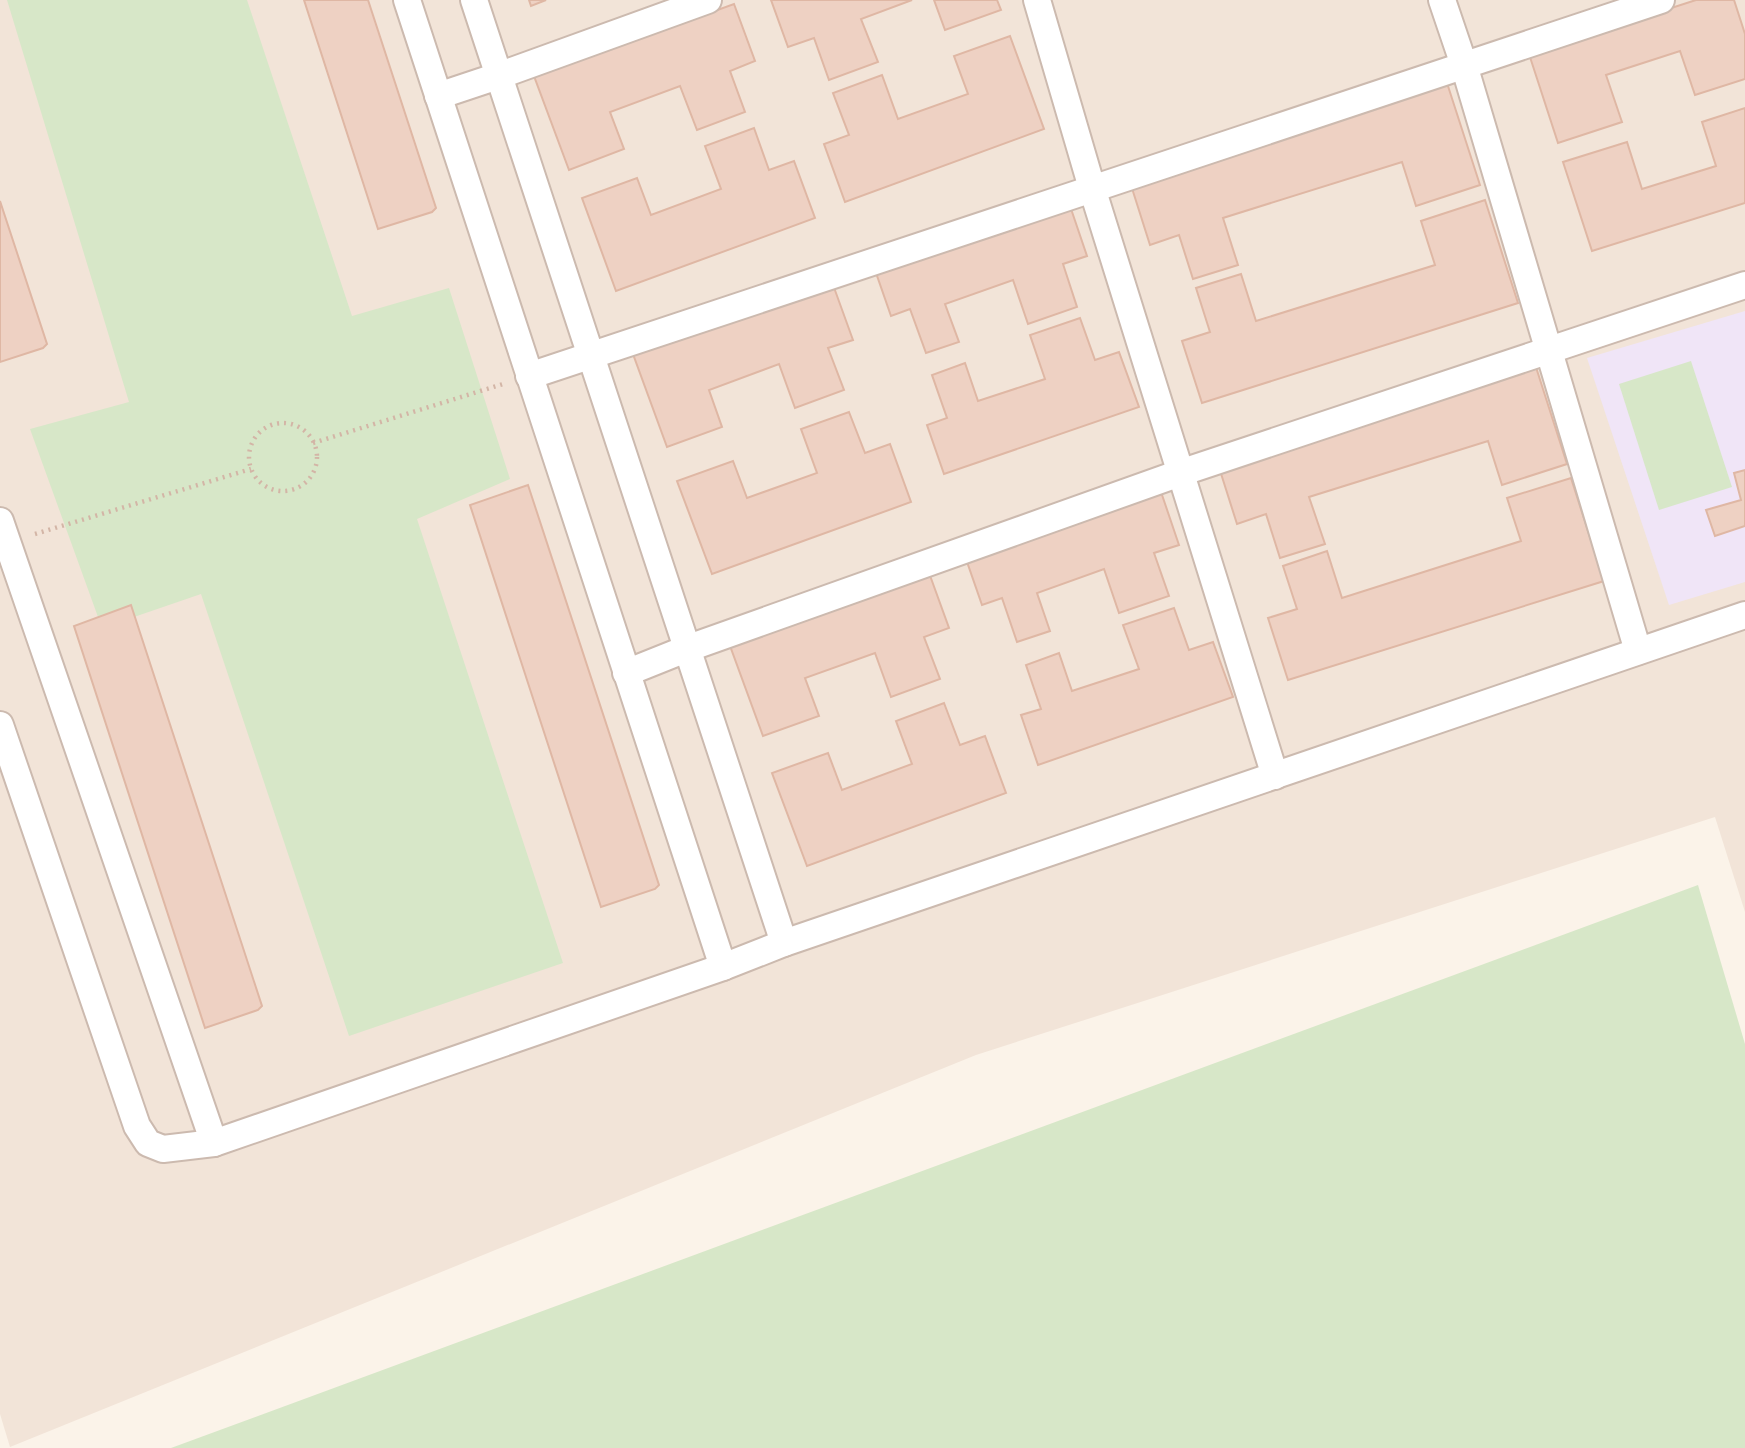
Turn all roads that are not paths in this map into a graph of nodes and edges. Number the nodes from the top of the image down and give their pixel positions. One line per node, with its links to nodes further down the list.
1 (407, 0): 9 (street)
2 (474, 0): 8 (street)
3 (708, 0): 8 (street)
4 (1037, 0): 10 (street)
5 (1442, 0): 7 (street)
6 (1661, 0): 7 (street)
7 (1464, 65): 10 (street); 12 (street)
8 (498, 76): 9 (street); 13 (street)
9 (438, 96): 14 (street)
10 (1092, 188): 13 (street); 15 (street)
11 (1745, 285): 12 (street)
12 (1548, 350): 15 (street); 19 (street)
13 (591, 356): 14 (street); 18 (street)
14 (529, 376): 20 (street)
15 (1180, 473): 18 (street); 22 (street)
16 (4, 531): 25 (street)
17 (1745, 615): 19 (street)
18 (686, 649): 20 (street); 23 (street)
19 (1638, 651): 22 (street)
20 (626, 673): 24 (street)
21 (0, 725): 25 (street)
22 (1275, 776): 23 (street)
23 (784, 943): 24 (street)
24 (723, 967): 25 (street)
25 (214, 1143)

